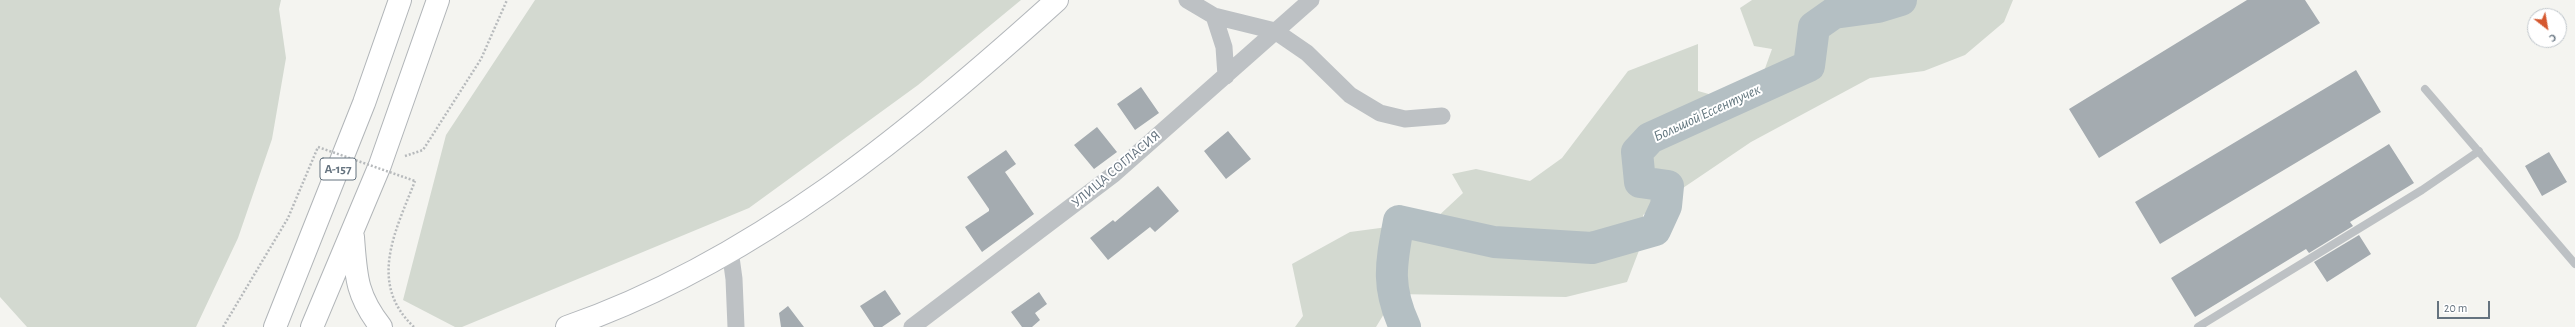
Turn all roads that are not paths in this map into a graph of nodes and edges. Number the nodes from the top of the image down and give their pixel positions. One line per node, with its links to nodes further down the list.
1 (400, 0): 15 (main road, А-157)
2 (438, 0): 12 (main road, А-157)
3 (1057, 0): 13 (main road)
4 (1187, 0): 6 (street)
5 (1311, 0): 7 (street, УЛИЦА СОГЛАСИЯ)
6 (1214, 16): 7 (street); 8 (street)
7 (1275, 31): 8 (street, УЛИЦА СОГЛАСИЯ); 10 (street)
8 (1226, 76): 20 (street, УЛИЦА СОГЛАСИЯ)
9 (2425, 89): 11 (lane)
10 (1442, 116)
11 (2478, 151): 14 (lane); 21 (lane)
12 (353, 232): 16 (main road, А-157); 17 (main road)
13 (730, 250): 18 (main road); 19 (street)
14 (2575, 264)
15 (275, 327)
16 (312, 327)
17 (381, 327)
18 (567, 327)
19 (736, 327)
20 (912, 327)
21 (2198, 327)

